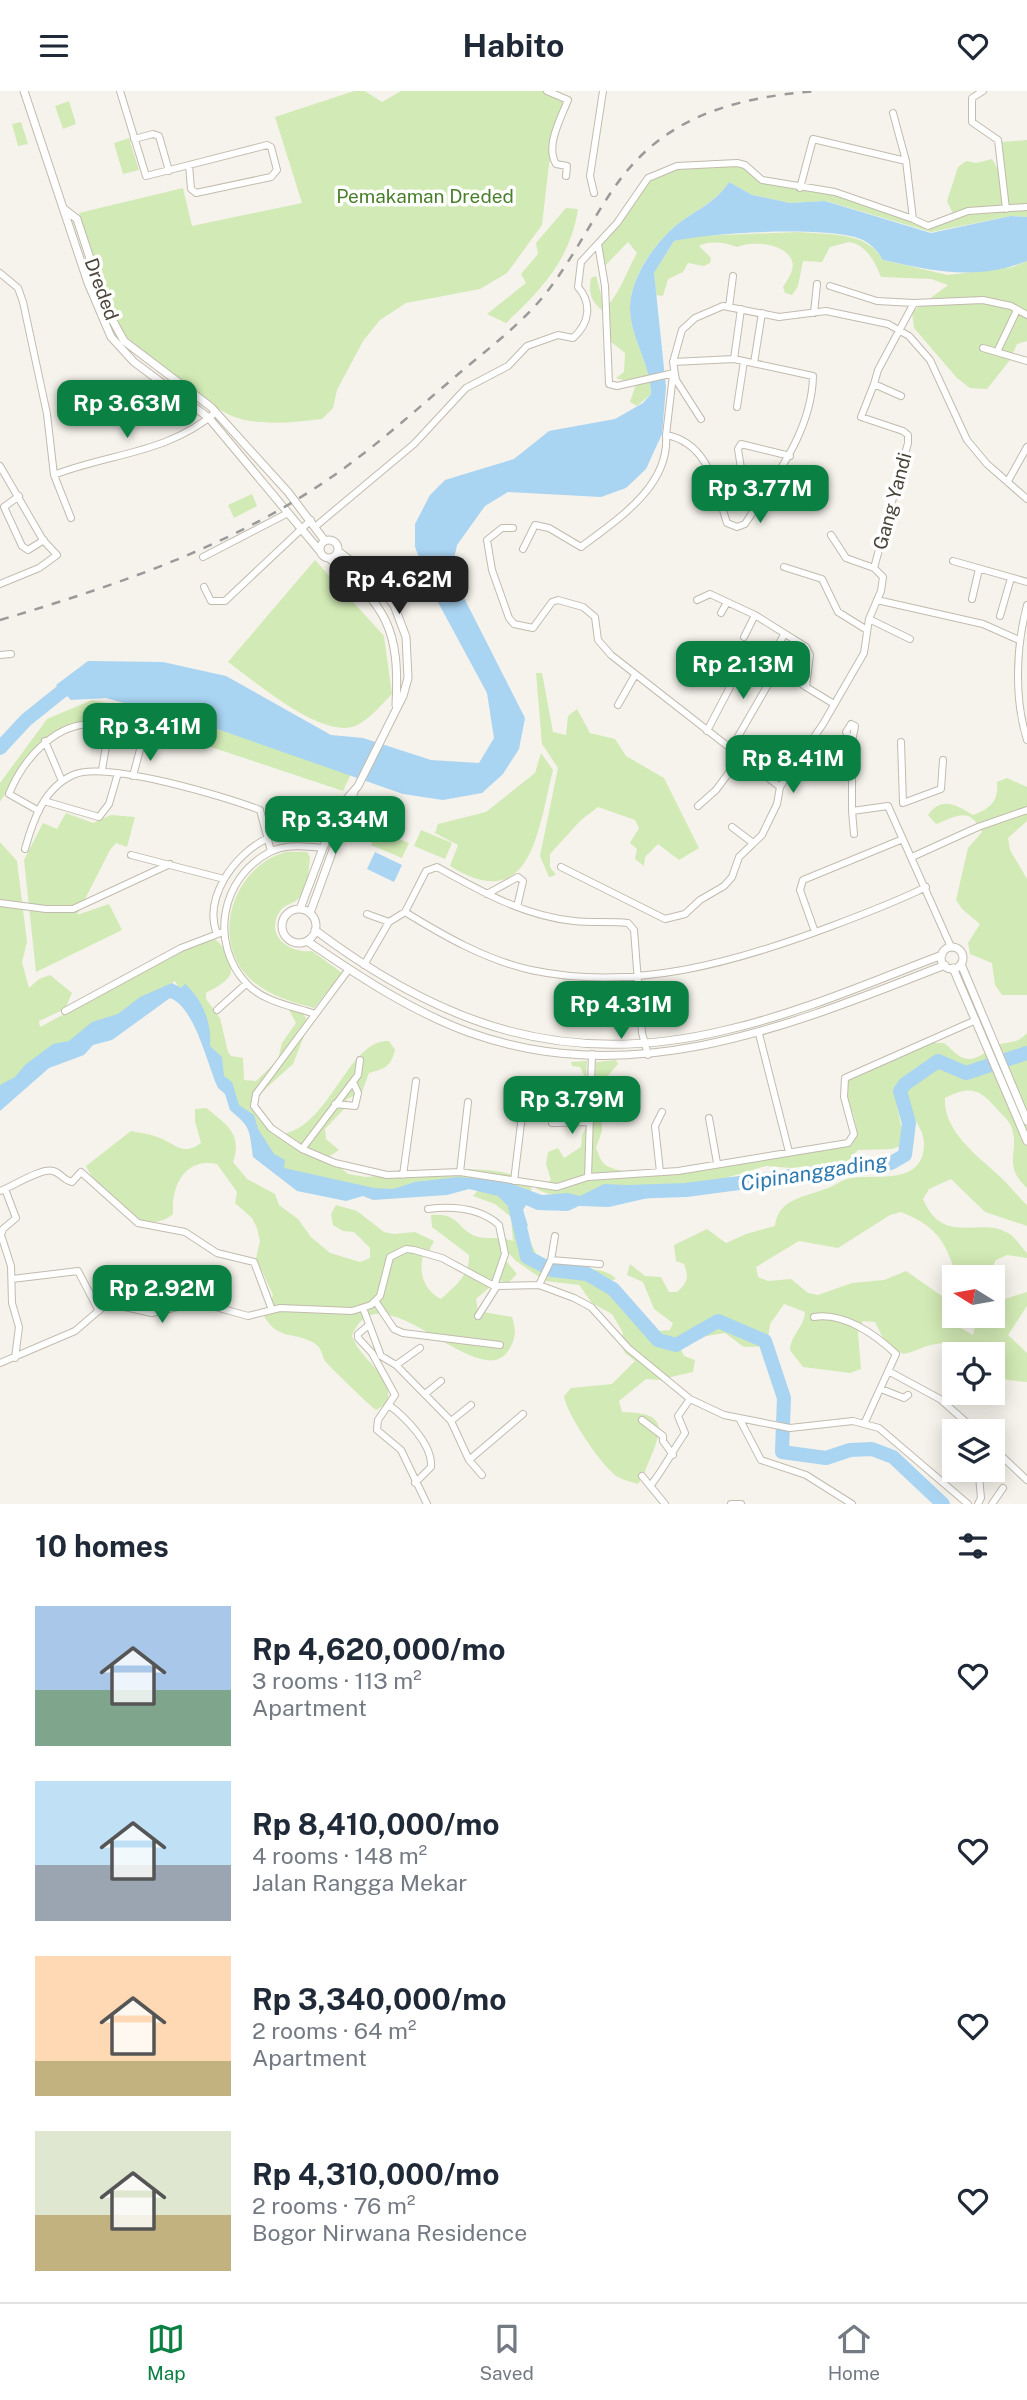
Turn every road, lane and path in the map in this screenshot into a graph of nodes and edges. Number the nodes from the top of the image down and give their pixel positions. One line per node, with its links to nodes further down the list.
1 (24, 91): 17 (street, Dreded)
2 (120, 91): 9 (street)
3 (547, 91): 13 (street)
4 (603, 91): 15 (street)
5 (977, 91): 7 (street)
6 (983, 91): 7 (street)
7 (972, 98): 18 (street)
8 (893, 113): 10 (street)
9 (134, 139): 12 (street); 12 (street)
10 (906, 161): 14 (street); 19 (street)
11 (189, 165): 11 (street); 12 (street)
12 (169, 171)
13 (566, 176)
14 (800, 188): 19 (street); 20 (street)
15 (594, 193)
16 (1027, 207): 18 (street)
17 (63, 209): 21 (street, Dreded); 22 (street)
18 (1006, 209): 19 (street)
19 (913, 219)
20 (598, 244): 42 (street); 60 (street)
21 (89, 256): 22 (street); 46 (street, Dreded)
22 (80, 259): 47 (street)
23 (0, 273): 53 (street)
24 (733, 276): 28 (street)
25 (817, 284): 32 (street)
26 (830, 286): 27 (street)
27 (914, 303): 30 (street); 34 (street)
28 (729, 307): 29 (street); 40 (street)
29 (741, 309): 31 (street); 37 (street)
30 (1017, 310): 33 (street); 36 (street)
31 (762, 313): 32 (street); 41 (street)
32 (814, 313): 34 (street)
33 (1027, 315)
34 (901, 330): 43 (street); 54 (street)
35 (983, 348): 36 (street)
36 (998, 352): 39 (street)
37 (734, 359): 38 (street); 40 (street)
38 (744, 361): 41 (street); 45 (street)
39 (1027, 361)
40 (673, 362): 42 (street)
41 (754, 363): 51 (street)
42 (671, 373): 48 (street); 49 (street)
43 (874, 384): 44 (street); 73 (street, Gang Yandi)
44 (901, 396)
45 (737, 407)
46 (216, 412): 47 (street); 60 (street, Dreded)
47 (209, 418): 53 (street); 58 (street)
48 (701, 419)
49 (666, 435): 57 (street); 67 (street)
50 (1027, 447): 54 (street)
51 (790, 456): 57 (street); 57 (street)
52 (0, 466): 55 (street)
53 (54, 475): 59 (street)
54 (1008, 481): 56 (street)
55 (19, 496): 64 (street); 64 (street)
56 (1027, 499)
57 (721, 503)
58 (288, 513): 61 (street); 69 (street)
59 (71, 517)
60 (313, 523): 61 (street); 65 (street, Dreded)
61 (301, 528): 66 (street); 78 (street)
62 (513, 528): 97 (street)
63 (831, 535): 73 (street)
64 (44, 540): 77 (street)
65 (326, 541): 66 (street); 68 (street)
66 (320, 549): 70 (street)
67 (523, 549)
68 (338, 551): 70 (street); 101 (street)
69 (203, 557)
70 (330, 559): 101 (street)
71 (953, 561): 74 (street)
72 (784, 567): 88 (street)
73 (874, 568): 81 (street)
74 (979, 569): 75 (street); 79 (street)
75 (1011, 578): 76 (street); 86 (street)
76 (1027, 582)
77 (0, 584)
78 (204, 587)
79 (972, 599)
80 (697, 600): 82 (street)
81 (877, 600): 87 (street); 92 (street)
82 (726, 604): 84 (street); 85 (street)
83 (1027, 605): 92 (street)
84 (721, 613)
85 (755, 615): 89 (street); 90 (street)
86 (1000, 616)
87 (869, 619): 88 (street); 91 (street)
88 (867, 630): 99 (street)
89 (784, 635): 93 (street); 98 (street)
90 (744, 637)
91 (911, 639)
92 (1019, 640): 103 (street)
93 (777, 647)
94 (11, 654): 95 (street)
95 (0, 655)
96 (777, 669): 98 (street); 102 (street); 108 (street)
97 (635, 675): 100 (street); 102 (street)
98 (806, 687): 99 (street)
99 (834, 704): 115 (street)
100 (618, 705)
101 (396, 706): 116 (street)
102 (707, 731): 108 (street)
103 (1027, 740)
104 (45, 741): 111 (street); 114 (street); 122 (street)
105 (142, 742): 113 (street)
106 (852, 742): 123 (street)
107 (901, 742): 118 (street)
108 (732, 747): 109 (street)
109 (742, 755): 115 (street); 119 (street)
110 (943, 759): 118 (street)
111 (102, 770): 112 (street); 114 (street)
112 (118, 773): 113 (street); 117 (street)
113 (133, 776): 126 (street)
114 (62, 781): 117 (street)
115 (780, 787): 128 (street)
116 (356, 788): 129 (street); 143 (street)
117 (44, 801): 122 (street)
118 (903, 803): 120 (street)
119 (698, 806)
120 (888, 806): 123 (street); 127 (street)
121 (1027, 810): 133 (street)
122 (39, 811): 130 (street)
123 (852, 811): 125 (street)
124 (732, 827): 128 (street)
125 (854, 834)
126 (266, 839): 131 (street); 136 (street)
127 (903, 839): 133 (street); 148 (street)
128 (753, 843): 135 (street)
129 (323, 848): 131 (street); 141 (street)
130 (25, 849)
131 (271, 851): 147 (street)
132 (131, 855): 134 (street)
133 (912, 857): 137 (street)
134 (170, 864): 136 (street); 139 (street)
135 (561, 867)
136 (224, 879): 147 (street)
137 (926, 887): 148 (street); 150 (street)
138 (487, 894): 140 (street); 140 (street); 142 (street)
139 (0, 902)
140 (517, 907): 156 (street)
141 (300, 909): 143 (street); 149 (street)
142 (405, 912): 145 (street); 156 (street)
143 (310, 913): 146 (street)
144 (367, 914): 145 (street)
145 (389, 922): 152 (street)
146 (315, 930): 149 (street); 152 (street)
147 (219, 932): 157 (street); 160 (street)
148 (816, 932): 156 (street)
149 (307, 941): 155 (street)
150 (951, 947): 151 (street); 154 (street)
151 (942, 955): 153 (street); 158 (street)
152 (364, 965): 164 (street)
153 (945, 965): 154 (street); 161 (street)
154 (957, 966): 163 (street); 170 (street)
155 (349, 969): 162 (street); 165 (street)
156 (637, 977): 167 (street)
157 (246, 984): 159 (street); 162 (street)
158 (817, 1003): 161 (street); 167 (street)
159 (217, 1010)
160 (65, 1011)
161 (820, 1013): 166 (street)
162 (315, 1014): 184 (street)
163 (976, 1020): 170 (street); 185 (street)
164 (471, 1021): 165 (street); 167 (street)
165 (467, 1031): 168 (street)
166 (759, 1034): 169 (street); 185 (street)
167 (647, 1044): 169 (street)
168 (592, 1054): 169 (street); 181 (street)
169 (648, 1055)
170 (994, 1055): 172 (street)
171 (360, 1060): 173 (street)
172 (1001, 1071): 180 (street); 183 (street)
173 (353, 1081): 176 (street); 176 (street)
174 (416, 1081): 189 (street)
175 (468, 1102): 187 (street)
176 (335, 1104): 184 (street)
177 (662, 1112): 188 (street)
178 (522, 1115): 191 (street)
179 (709, 1118): 186 (street)
180 (1027, 1121)
181 (590, 1122): 182 (street); 190 (street)
182 (552, 1123)
183 (1027, 1141)
184 (302, 1149): 189 (street)
185 (789, 1152): 186 (street)
186 (717, 1163): 188 (street)
187 (460, 1172): 189 (street); 191 (street)
188 (660, 1172): 190 (street)
189 (404, 1175)
190 (588, 1177): 191 (street)
191 (514, 1181)
192 (3, 1190): 197 (street); 202 (street)
193 (428, 1209): 199 (street)
194 (555, 1236): 195 (street)
195 (550, 1261): 196 (street); 198 (street)
196 (600, 1264)
197 (12, 1279): 203 (street); 209 (street)
198 (539, 1285): 199 (street); 217 (street)
199 (495, 1286): 200 (street); 204 (street)
200 (376, 1302): 201 (street); 207 (street)
201 (363, 1308): 202 (street); 206 (street)
202 (272, 1310): 203 (street)
203 (99, 1311): 209 (street)
204 (478, 1316)
205 (814, 1317): 212 (street)
206 (369, 1325): 211 (street); 218 (street)
207 (500, 1345)
208 (420, 1348): 211 (street)
209 (15, 1357): 210 (street)
210 (0, 1363)
211 (396, 1365): 215 (street)
212 (890, 1372): 214 (street); 221 (street)
213 (442, 1381): 215 (street)
214 (881, 1389): 216 (street); 225 (street)
215 (425, 1394): 224 (street)
216 (908, 1395)
217 (690, 1399): 223 (street); 226 (street)
218 (389, 1405): 233 (street); 233 (street)
219 (471, 1405): 224 (street)
220 (523, 1414): 228 (street)
221 (962, 1419)
222 (642, 1420): 226 (street)
223 (740, 1420): 225 (street); 236 (street)
224 (452, 1421): 228 (street)
225 (865, 1422): 241 (street)
226 (673, 1455): 234 (street)
227 (1005, 1459): 231 (street)
228 (469, 1460): 229 (street)
229 (482, 1475)
230 (642, 1476): 234 (street)
231 (1027, 1480)
232 (980, 1482): 242 (street)
233 (415, 1483): 237 (street)
234 (651, 1485): 238 (street)
235 (1003, 1488): 243 (street)
236 (847, 1503)
237 (427, 1504)
238 (665, 1504)
239 (731, 1504): 240 (street)
240 (741, 1504)
241 (968, 1504)
242 (978, 1504)
243 (992, 1504)

